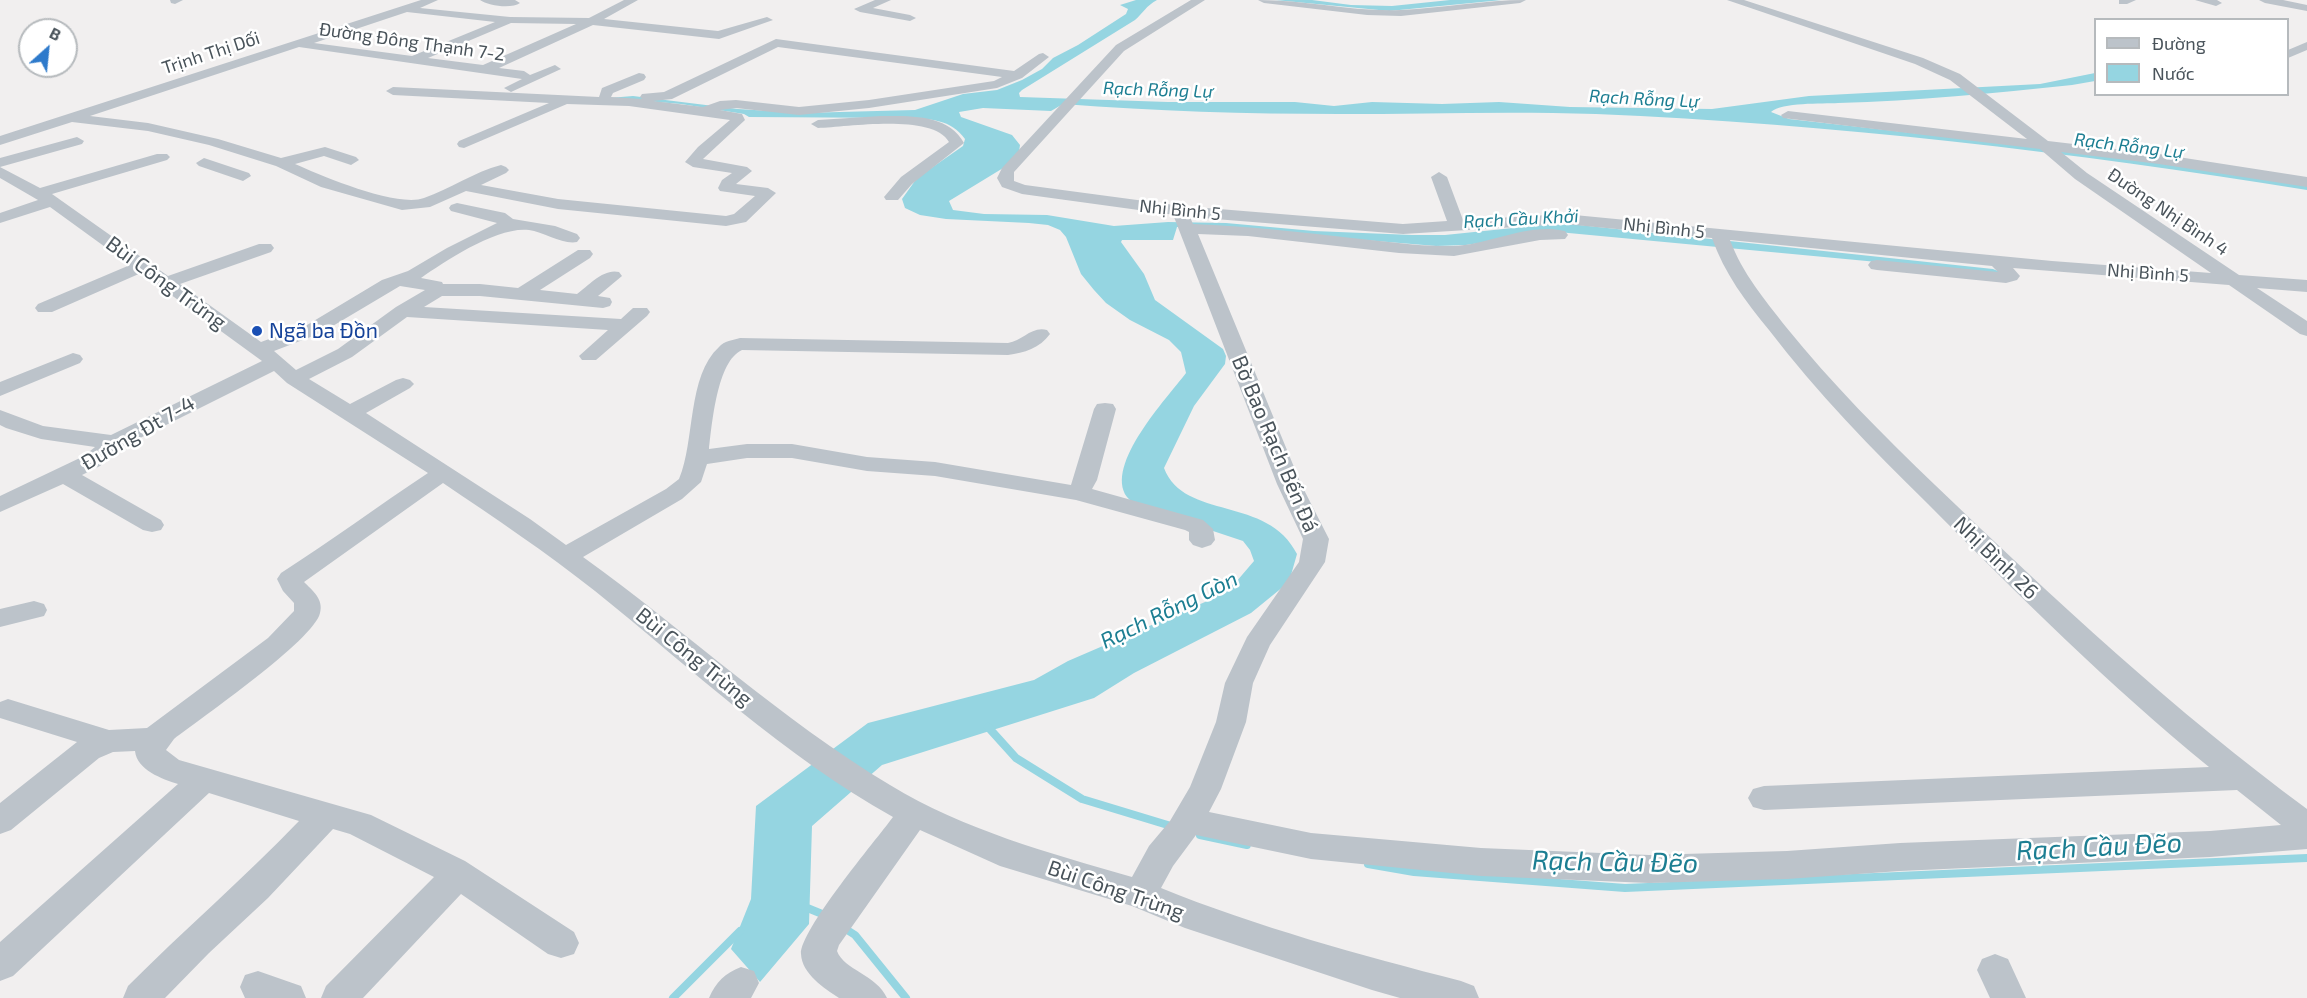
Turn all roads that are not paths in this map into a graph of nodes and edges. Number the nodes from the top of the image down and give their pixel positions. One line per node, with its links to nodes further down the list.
1 (432, 0): 14 (street, Trịnh Thị Dối)
2 (486, 0): 11 (street)
3 (632, 0): 18 (street)
4 (885, 0): 15 (street)
5 (1199, 0): 64 (street, Nhị Bình 5)
6 (1264, 0): 7 (street)
7 (1520, 0)
8 (1733, 0): 47 (street, Đường Nhị Bình 4)
9 (2201, 0): 12 (street)
10 (2265, 0): 13 (street)
11 (514, 3)
12 (2216, 3)
13 (2307, 8)
14 (405, 9): 16 (street); 22 (street, Trịnh Thị Dối)
15 (909, 18)
16 (510, 20): 18 (street); 28 (street)
17 (767, 20): 18 (street)
18 (588, 21): 23 (street)
19 (477, 38): 20 (street)
20 (498, 40)
21 (520, 42): 23 (street)
22 (295, 44): 28 (street, Đường Đông Thạnh 7-2); 41 (street, Trịnh Thị Dối)
23 (543, 44): 27 (street)
24 (2307, 46): 25 (street)
25 (2289, 54)
26 (1043, 57): 31 (street)
27 (511, 58): 29 (street); 36 (street)
28 (414, 60): 29 (street, Đường Đông Thạnh 7-2)
29 (485, 69): 30 (street, Đường Đông Thạnh 7-2); 34 (street)
30 (524, 75)
31 (1017, 75): 35 (street); 39 (street)
32 (639, 76): 35 (street)
33 (393, 91): 34 (street)
34 (429, 94): 36 (street)
35 (605, 96): 38 (street)
36 (490, 97): 37 (street)
37 (566, 101): 38 (street); 45 (street)
38 (591, 102): 39 (street)
39 (711, 108): 58 (street)
40 (1788, 115): 47 (street)
41 (71, 118): 43 (street, Trịnh Thị Dối); 51 (street)
42 (779, 124): 61 (street)
43 (0, 141)
44 (76, 141): 52 (street)
45 (464, 144)
46 (1970, 149): 47 (street)
47 (2052, 152): 57 (street); 59 (street); 74 (street, Đường Nhị Bình 4)
48 (162, 157): 60 (street)
49 (351, 160): 51 (street)
50 (204, 163): 55 (street)
51 (282, 163): 58 (street)
52 (0, 164)
53 (501, 170): 58 (street)
54 (0, 172): 60 (street, Bùi Công Trừng)
55 (243, 176)
56 (1439, 177): 66 (street)
57 (2307, 182)
58 (464, 186)
59 (2307, 194)
60 (45, 197): 63 (street); 71 (street, Bùi Công Trừng)
61 (892, 197)
62 (458, 208): 65 (street)
63 (0, 218)
64 (1184, 222): 66 (street, Nhị Bình 5); 68 (street); 114 (street, Bờ Bao Rạch Bến Đá)
65 (509, 224): 67 (street); 72 (street, Đường Đt 7-4)
66 (1457, 226): 68 (street, Nhị Bình 5)
67 (571, 238)
68 (1722, 242): 74 (street, Nhị Bình 5); 108 (street, Nhị Bình 26)
69 (265, 248): 75 (street)
70 (584, 254): 78 (street)
71 (141, 267): 75 (street, Bùi Công Trừng); 81 (street)
72 (408, 276): 77 (street); 85 (street, Đường Đt 7-4)
73 (613, 276): 79 (street)
74 (2233, 280): 76 (street, Nhị Bình 5); 83 (street, Đường Nhị Bình 4)
75 (165, 283): 85 (street, Bùi Công Trừng)
76 (2307, 286)
77 (438, 291): 78 (street); 82 (street)
78 (522, 294): 79 (street)
79 (582, 299): 80 (street)
80 (603, 302)
81 (45, 308)
82 (403, 311): 86 (street); 88 (street)
83 (2307, 330)
84 (1040, 334): 95 (street)
85 (268, 356): 88 (street, Bùi Công Trừng); 94 (street, Đường Đt 7-4)
86 (589, 356)
87 (73, 359): 90 (street)
88 (294, 379): 92 (street, Bùi Công Trừng)
89 (403, 384): 92 (street)
90 (0, 390)
91 (1105, 409): 98 (street)
92 (350, 413): 96 (street, Bùi Công Trừng)
93 (3, 422): 94 (street)
94 (114, 442): 97 (street, Đường Đt 7-4)
95 (697, 458): 98 (street); 102 (street)
96 (443, 473): 102 (street, Bùi Công Trừng); 106 (street)
97 (65, 475): 99 (street, Đường Đt 7-4); 100 (street)
98 (1078, 493): 101 (street)
99 (0, 505)
100 (152, 525)
101 (1202, 540)
102 (564, 557): 111 (street, Bùi Công Trừng)
103 (34, 610): 104 (street)
104 (0, 618)
105 (8, 710): 107 (street)
106 (154, 739): 107 (street); 109 (street)
107 (108, 741): 113 (street)
108 (2240, 778): 110 (street); 115 (street, Nhị Bình 26)
109 (203, 780): 112 (street); 120 (street)
110 (1764, 798)
111 (914, 813): 118 (street, Bùi Công Trừng); 123 (street)
112 (327, 814): 117 (street); 121 (street)
113 (0, 822)
114 (1185, 824): 116 (street); 118 (street, Bờ Bao Rạch Bến Đá)
115 (2307, 827)
116 (2307, 836)
117 (453, 871): 119 (street); 122 (street)
118 (1140, 894): 124 (street, Bùi Công Trừng)
119 (561, 943)
120 (0, 965)
121 (141, 998)
122 (339, 998)
123 (869, 998)
124 (1461, 998)

